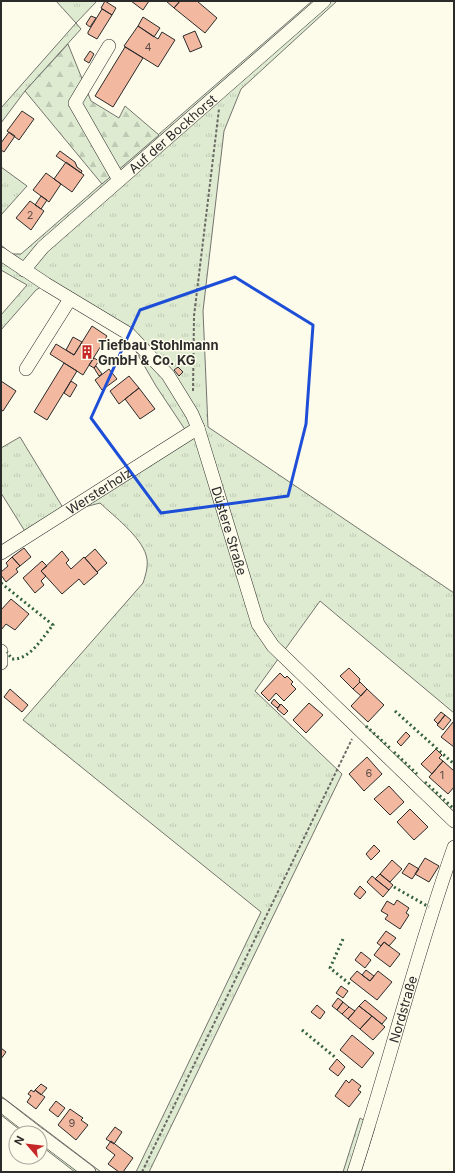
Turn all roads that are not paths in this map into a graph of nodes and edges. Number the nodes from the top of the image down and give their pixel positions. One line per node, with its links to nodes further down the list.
1 (324, 1): 3 (street, Auf der Bockhorst)
2 (109, 46): 3 (street)
3 (119, 180): 5 (street, Auf der Bockhorst)
4 (1, 254): 5 (street, Düstere Straße)
5 (24, 270): 6 (street, Düstere Straße)
6 (70, 299): 7 (street); 8 (street, Düstere Straße)
7 (26, 370)
8 (198, 428): 9 (street, Wersterholz); 12 (street, Düstere Straße)
9 (1, 553)
10 (1, 651): 11 (street)
11 (1, 663)
12 (454, 821)
13 (454, 847): 14 (street, Nordstraße)
14 (451, 867): 19 (street, Nordstraße)
15 (1, 1105): 16 (street)
16 (27, 1125)
17 (48, 1141): 18 (street)
18 (89, 1172)
19 (354, 1172)

